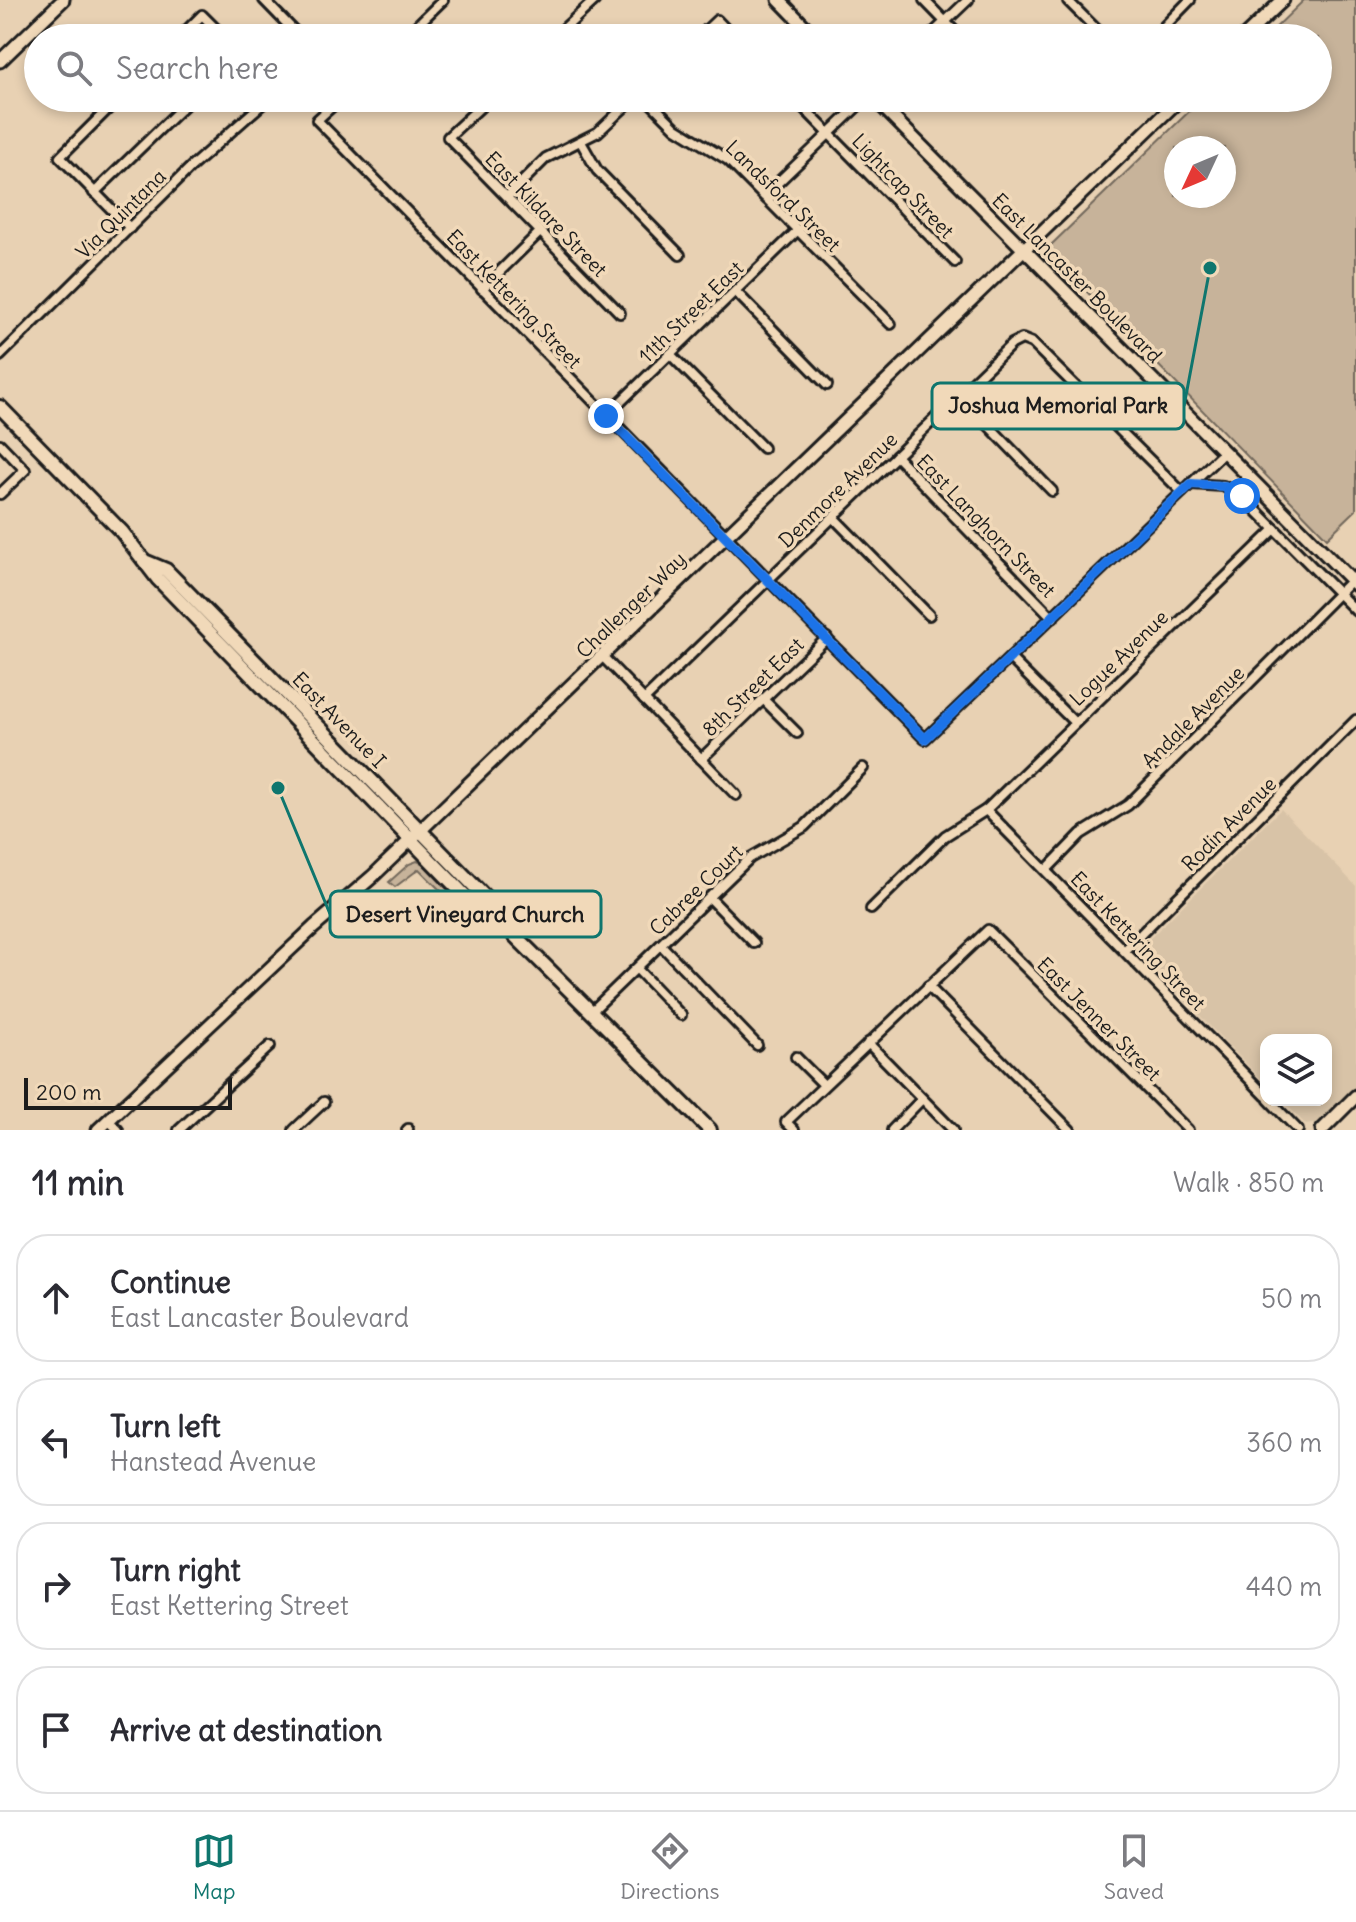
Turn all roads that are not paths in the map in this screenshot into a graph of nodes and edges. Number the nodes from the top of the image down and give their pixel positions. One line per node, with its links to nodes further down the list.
1 (63, 0): 12 (main road)
2 (443, 0): 16 (street)
3 (595, 0): 17 (street)
4 (779, 0): 18 (main road)
5 (924, 0): 11 (street)
6 (968, 0): 11 (street)
7 (1190, 0): 20 (street)
8 (1283, 0): 21 (main road)
9 (268, 1): 15 (street)
10 (1068, 1): 19 (street)
11 (945, 22)
12 (38, 24)
13 (193, 24): 14 (street)
14 (211, 24)
15 (289, 24)
16 (418, 24)
17 (569, 24)
18 (802, 24)
19 (1091, 24)
20 (1167, 24)
21 (1258, 24)
22 (24, 38): 23 (main road)
23 (0, 61)
24 (105, 112): 37 (street)
25 (178, 112): 37 (street)
26 (254, 112): 40 (street, Via Quintana)
27 (326, 112): 46 (street, East Kettering Street)
28 (475, 112): 39 (street, East Kildare Street)
29 (619, 112): 36 (street)
30 (660, 112): 38 (street, Landsford Street)
31 (808, 112): 35 (street, Lightcap Street)
32 (852, 112): 35 (street)
33 (888, 112): 43 (main road, East Lancaster Boulevard)
34 (1166, 112): 43 (main road, Challenger Way)
35 (830, 134): 38 (street); 45 (street, Lightcap Street)
36 (581, 142): 39 (street); 44 (street)
37 (94, 193): 40 (street)
38 (765, 195): 41 (street, Landsford Street)
39 (507, 197): 42 (street, East Kildare Street)
40 (130, 228): 51 (street, Via Quintana)
41 (798, 230): 47 (street, 11th Street East); 49 (street, Landsford Street)
42 (540, 232): 46 (street); 48 (street, East Kildare Street)
43 (1023, 249): 58 (main road, East Lancaster Boulevard); 66 (main road, Challenger Way)
44 (680, 255)
45 (955, 262)
46 (482, 289): 55 (street, East Kettering Street)
47 (736, 292): 50 (street, 11th Street East); 52 (street)
48 (620, 313)
49 (891, 324)
50 (670, 354): 55 (street, 11th Street East); 57 (street)
51 (0, 356)
52 (827, 385)
53 (959, 395): 59 (street, Denmore Avenue); 61 (street); 62 (street, Denmore Avenue)
54 (0, 407): 85 (main road, East Avenue I)
55 (606, 416): 66 (street, East Kettering Street)
56 (0, 444): 63 (street)
57 (763, 448)
58 (1224, 452): 60 (street); 67 (main road, East Lancaster Boulevard)
59 (896, 456): 64 (street, Denmore Avenue); 72 (street, East Langhorn Street)
60 (1191, 484): 62 (street); 65 (street)
61 (1052, 491)
62 (1182, 492): 72 (street)
63 (0, 494)
64 (833, 517): 68 (street, Denmore Avenue); 71 (street)
65 (1275, 529): 69 (street); 79 (street, Logue Avenue)
66 (725, 538): 68 (street, East Kettering Street); 74 (main road, Challenger Way)
67 (1354, 580): 69 (street, Andale Avenue)
68 (769, 581): 73 (street, East Kettering Street); 77 (street, Denmore Avenue)
69 (1338, 592): 70 (street); 86 (street, Andale Avenue)
70 (1356, 611)
71 (929, 615)
72 (1053, 618): 75 (street)
73 (827, 638): 75 (street, East Kettering Street); 76 (street, 8th Street East)
74 (603, 657): 77 (street); 85 (main road, Challenger Way)
75 (1012, 660): 79 (street)
76 (763, 699): 80 (street); 81 (street, 8th Street East)
77 (644, 700): 81 (street)
78 (1356, 720): 91 (street, Rodin Avenue)
79 (1075, 723): 84 (street, Logue Avenue)
80 (797, 733)
81 (701, 759): 83 (street)
82 (863, 768): 87 (street, Cabree Court)
83 (736, 795)
84 (986, 810): 86 (street, East Kettering Street); 88 (street, Logue Avenue)
85 (414, 835): 94 (main road, East Avenue I); 106 (main road, Challenger Way)
86 (1046, 870): 91 (street, East Kettering Street)
87 (710, 898): 89 (street); 90 (street, Cabree Court)
88 (871, 909)
89 (754, 943)
90 (662, 946): 92 (street, Cabree Court); 97 (street)
91 (1125, 950): 101 (street, East Kettering Street)
92 (637, 969): 94 (street, Cabree Court); 95 (street)
93 (928, 986): 96 (street); 115 (street); 116 (street, East Jenner Street)
94 (592, 1011): 111 (main road, East Avenue I)
95 (681, 1015)
96 (868, 1043): 100 (street); 103 (street)
97 (757, 1045)
98 (270, 1046): 109 (street)
99 (796, 1057): 100 (street)
100 (823, 1084): 112 (street)
101 (1260, 1090)
102 (1356, 1096): 118 (main road)
103 (922, 1099): 113 (street); 114 (street)
104 (324, 1102): 110 (street)
105 (1276, 1106): 117 (street, East Kettering Street)
106 (109, 1121): 107 (main road, Challenger Way); 108 (street)
107 (98, 1130)
108 (118, 1130)
109 (179, 1130)
110 (294, 1130)
111 (710, 1130)
112 (794, 1130)
113 (892, 1130)
114 (953, 1130)
115 (1070, 1130)
116 (1188, 1130)
117 (1298, 1130)
118 (1322, 1130)

